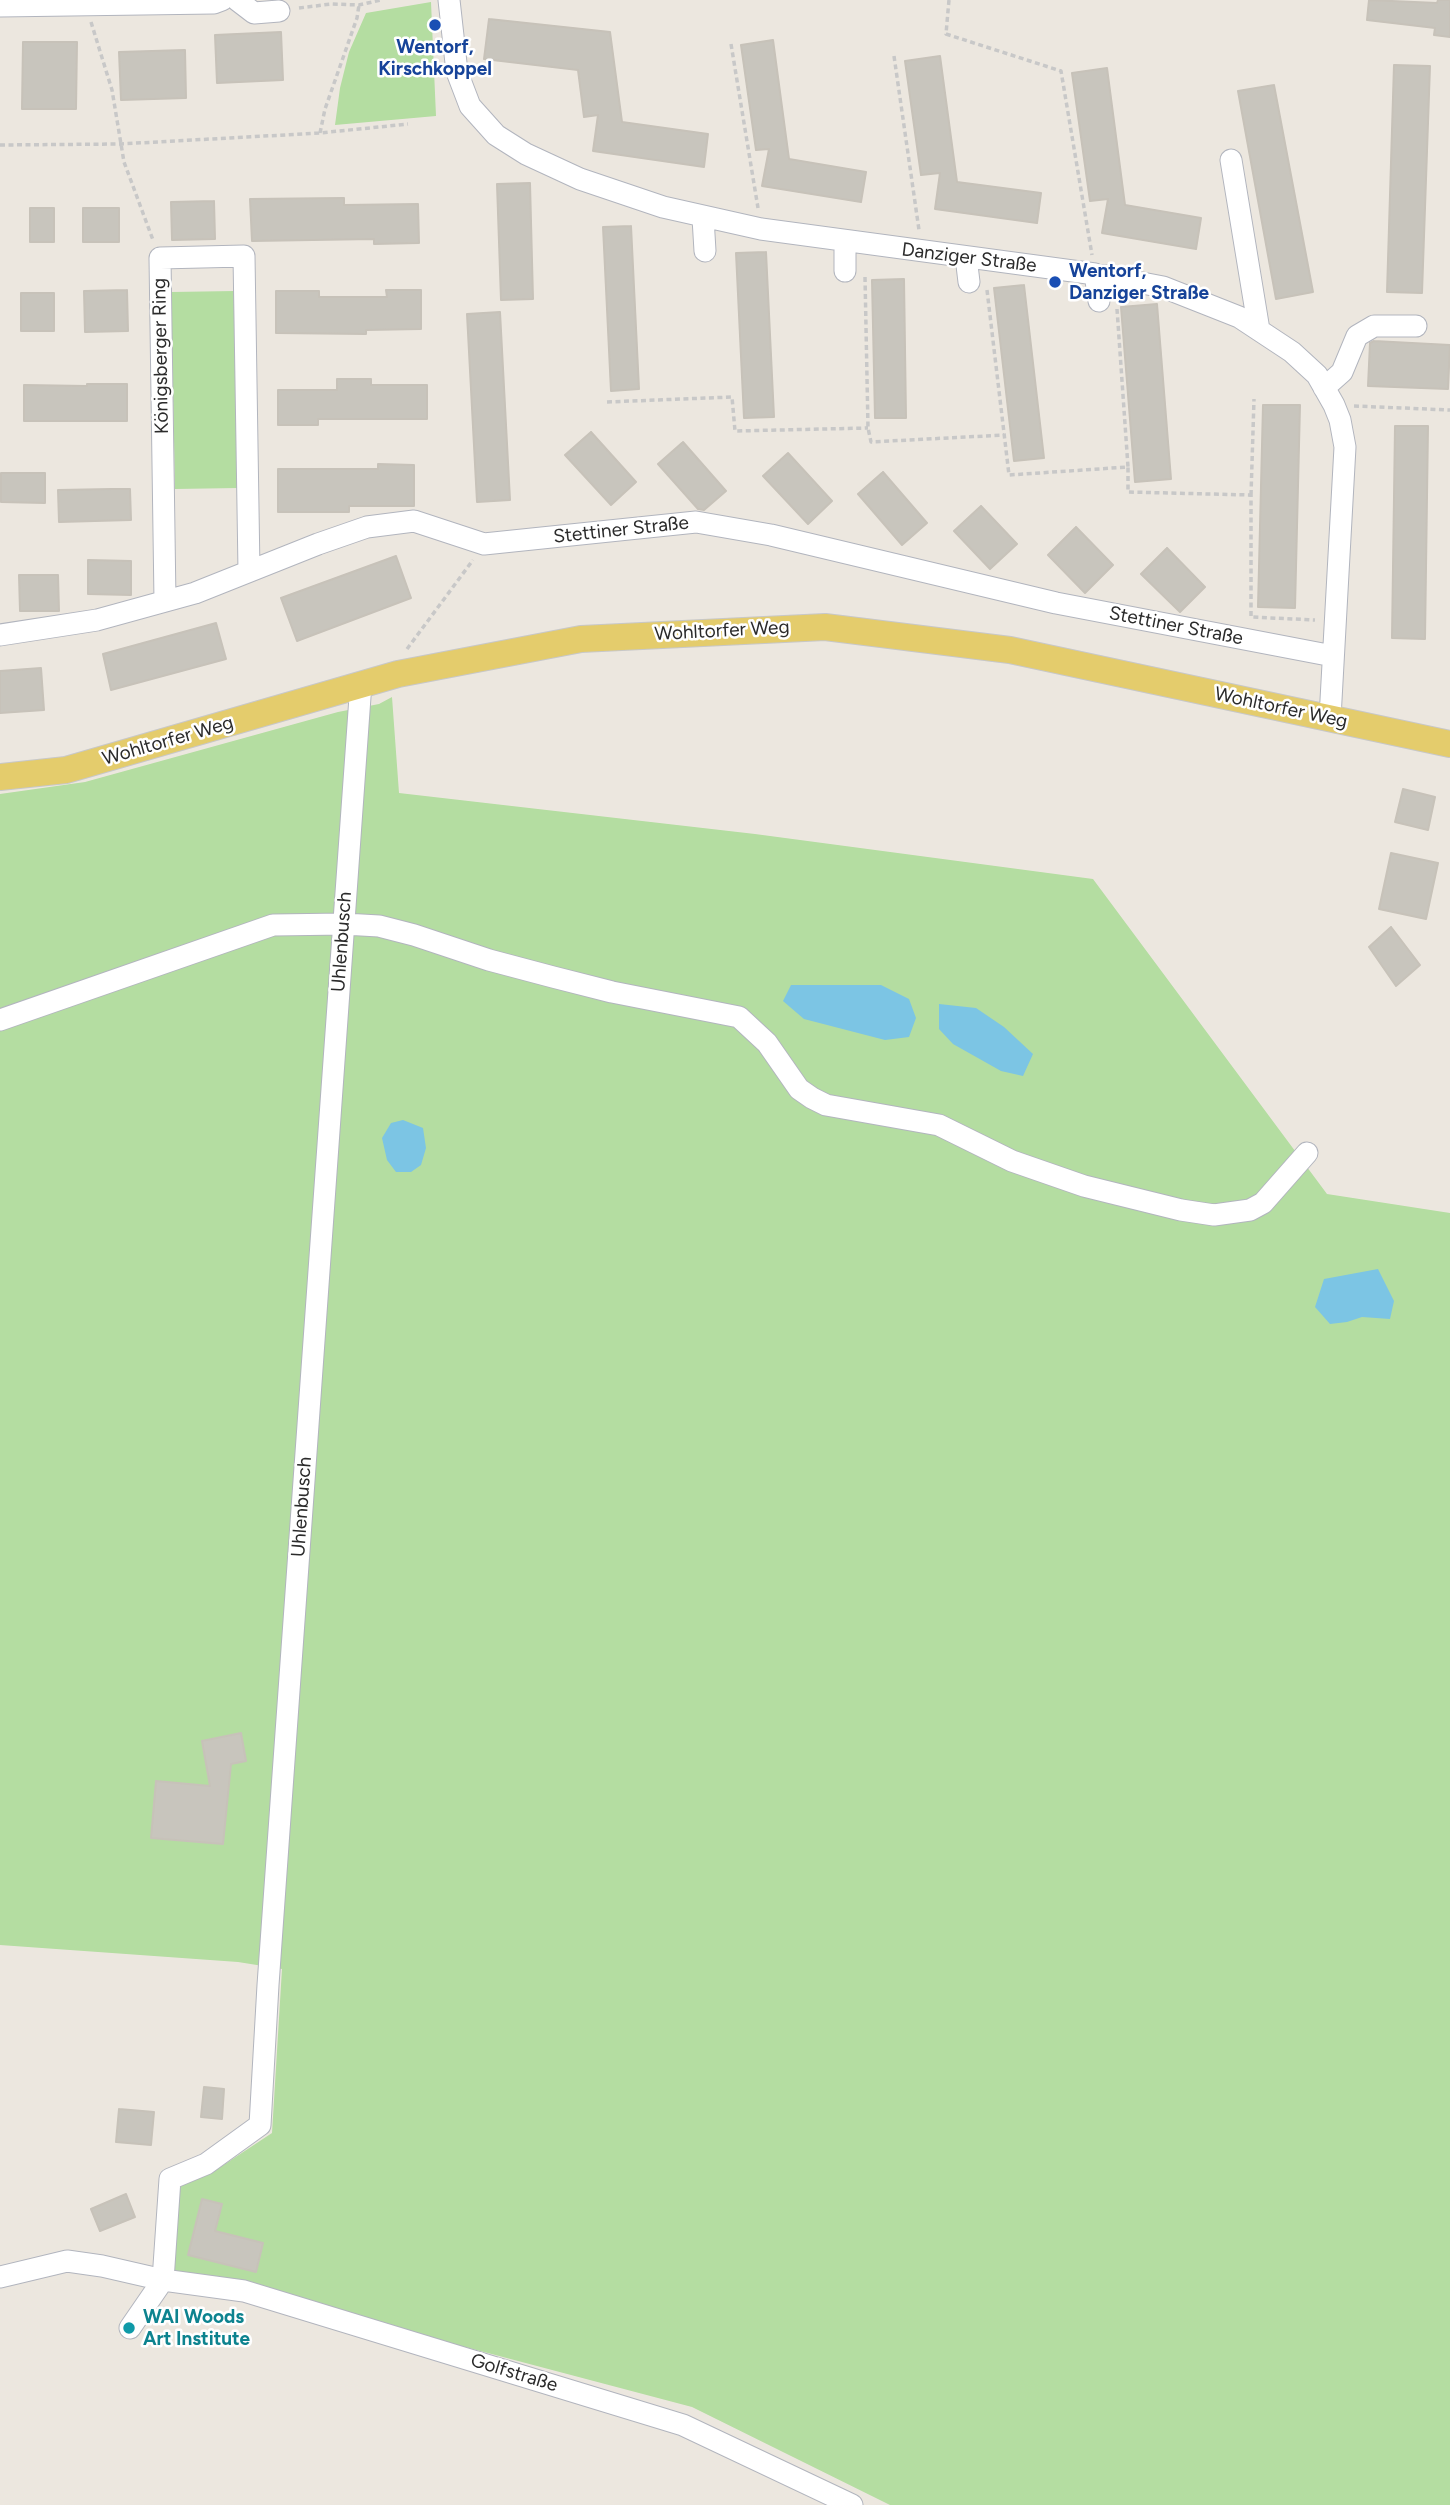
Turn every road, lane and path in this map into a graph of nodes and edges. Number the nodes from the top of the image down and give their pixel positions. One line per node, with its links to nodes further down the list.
1 (222, 0): 7 (street)
2 (237, 0): 10 (street)
3 (382, 0): 8 (path)
4 (449, 0): 18 (street, Danziger Straße)
5 (949, 0): 26 (path)
6 (43, 3): 7 (street); 9 (street)
7 (89, 5): 15 (path)
8 (359, 5): 10 (path); 14 (path)
9 (0, 6)
10 (279, 11)
11 (731, 44): 19 (path)
12 (894, 56): 22 (path)
13 (408, 124): 14 (path)
14 (320, 133): 15 (path)
15 (120, 144): 16 (path); 23 (path)
16 (0, 145)
17 (1231, 160): 30 (street)
18 (703, 218): 19 (street, Danziger Straße); 21 (street)
19 (761, 229): 20 (street, Danziger Straße)
20 (854, 242): 22 (street, Danziger Straße); 25 (street); 35 (path)
21 (705, 251)
22 (922, 252): 24 (street, Danziger Straße)
23 (160, 258): 40 (street, Königsberger Ring); 41 (street, Königsberger Ring)
24 (975, 259): 26 (street, Danziger Straße); 27 (street); 36 (path)
25 (845, 271)
26 (1105, 276): 28 (street); 30 (street, Danziger Straße); 37 (path)
27 (969, 282)
28 (1099, 301)
29 (1416, 326): 31 (street)
30 (1259, 330): 31 (street, Danziger Straße)
31 (1329, 396): 34 (path); 42 (street, Danziger Straße)
32 (1254, 399): 38 (path)
33 (607, 402): 35 (path)
34 (1450, 410)
35 (868, 428): 36 (path)
36 (1004, 435): 37 (path)
37 (1128, 467): 38 (path)
38 (1251, 495): 42 (path)
39 (484, 544): 40 (street, Stettiner Straße); 44 (path); 45 (street, Stettiner Straße)
40 (249, 571): 41 (street, Stettiner Straße)
41 (165, 601): 43 (street, Stettiner Straße)
42 (1335, 621): 45 (street, Danziger Straße)
43 (0, 635)
44 (404, 652)
45 (1333, 656): 47 (street, Danziger Straße)
46 (361, 683): 47 (main road, Wohltorfer Weg); 49 (main road, Wohltorfer Weg); 50 (street, Uhlenbusch)
47 (1330, 718): 48 (main road, Wohltorfer Weg)
48 (1450, 744)
49 (0, 777)
50 (344, 924): 51 (street); 52 (street); 54 (street, Uhlenbusch)
51 (0, 1020)
52 (1307, 1153)
53 (0, 2277): 54 (street, Golfstraße)
54 (163, 2280): 55 (street); 56 (street, Golfstraße)
55 (130, 2328)
56 (852, 2505)

